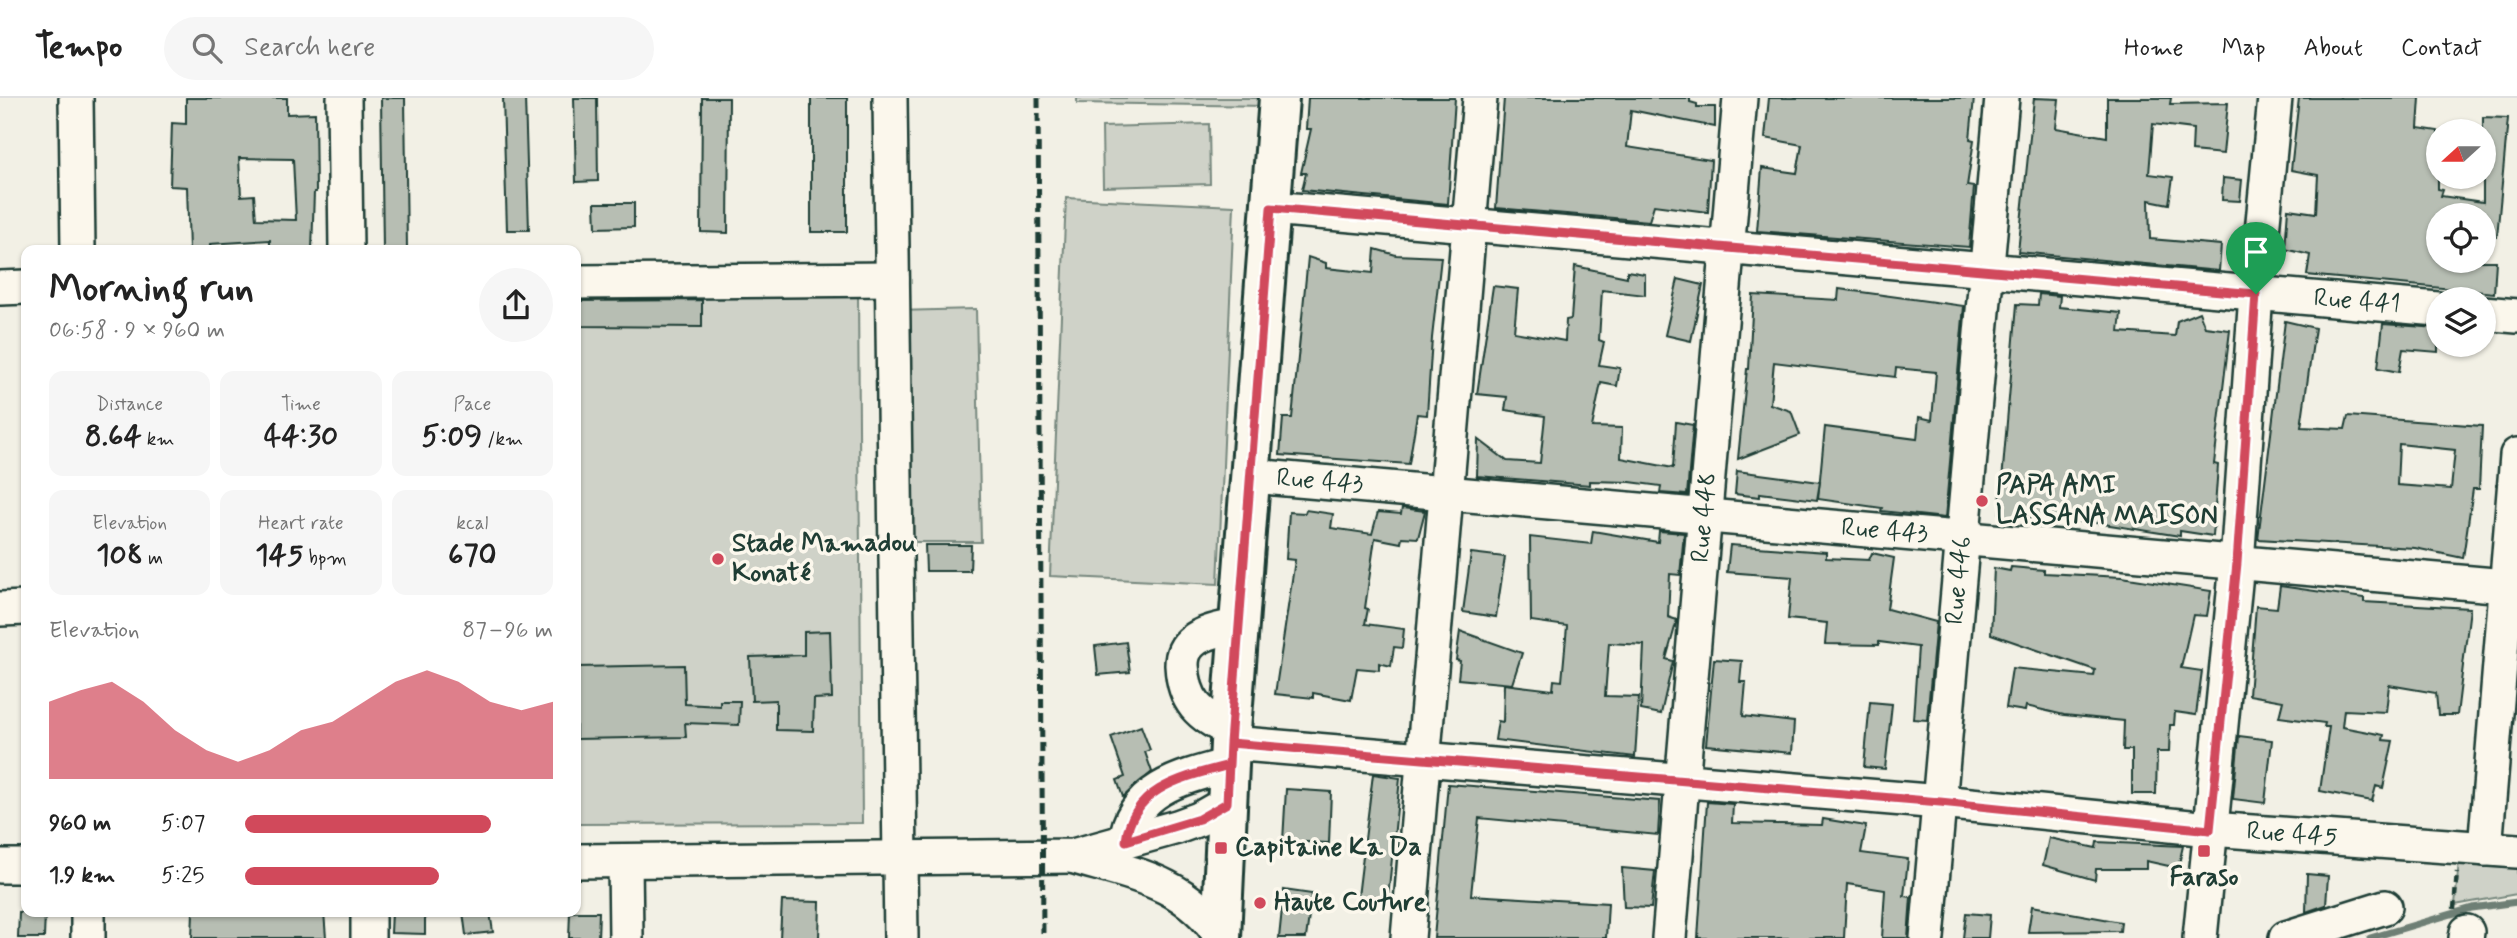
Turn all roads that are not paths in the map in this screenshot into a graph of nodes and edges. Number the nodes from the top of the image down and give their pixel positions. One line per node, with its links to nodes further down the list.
1 (76, 98): 11 (street)
2 (344, 98): 12 (street)
3 (890, 98): 15 (street)
4 (1279, 98): 9 (main road)
5 (1480, 98): 10 (street)
6 (1740, 98): 13 (street, Rue 448)
7 (2002, 98): 14 (street, Rue 446)
8 (2275, 98): 19 (street)
9 (1271, 208): 10 (street, Rue 441); 24 (main road)
10 (1469, 225): 13 (street, Rue 441); 25 (street)
11 (78, 245)
12 (346, 245)
13 (1728, 247): 14 (street, Rue 441); 26 (street, Rue 448)
14 (1987, 270): 19 (street, Rue 441); 27 (street, Rue 446)
15 (892, 279): 16 (street); 42 (street)
16 (581, 282)
17 (21, 287): 18 (street)
18 (0, 288)
19 (2256, 294): 20 (street, Rue 441); 28 (street)
20 (2426, 308)
21 (2496, 314): 22 (street)
22 (2517, 316)
23 (2517, 454): 29 (street)
24 (1252, 476): 25 (street, Rue 443); 32 (main road)
25 (1446, 493): 26 (street, Rue 443); 34 (street)
26 (1705, 516): 27 (street, Rue 443); 35 (street, Rue 448)
27 (1963, 539): 28 (street, Rue 443); 36 (street, Rue 446)
28 (2237, 563): 29 (street, Rue 443); 38 (street)
29 (2512, 587): 40 (street)
30 (21, 608): 31 (street)
31 (0, 609)
32 (1240, 625): 33 (main road); 33 (street)
33 (1230, 746): 34 (street, Rue 445); 37 (main road); 39 (street)
34 (1423, 759): 35 (street, Rue 445); 55 (street)
35 (1682, 782): 36 (street, Rue 445); 56 (street, Rue 448)
36 (1940, 802): 38 (street, Rue 445); 57 (street, Rue 446)
37 (1227, 803): 39 (street); 50 (main road)
38 (2210, 830): 40 (street, Rue 445); 58 (street)
39 (1126, 841): 41 (street)
40 (2501, 850)
41 (1073, 856): 42 (street); 50 (street)
42 (900, 858): 43 (street); 54 (street)
43 (625, 860): 44 (street); 53 (street)
44 (581, 861)
45 (0, 866): 46 (street)
46 (21, 866)
47 (2385, 907): 59 (street)
48 (88, 917): 51 (street)
49 (368, 917): 52 (street)
50 (1221, 937)
51 (88, 938)
52 (368, 938)
53 (626, 938)
54 (901, 938)
55 (1408, 938)
56 (1669, 938)
57 (1927, 938)
58 (2200, 938)
59 (2286, 938)

